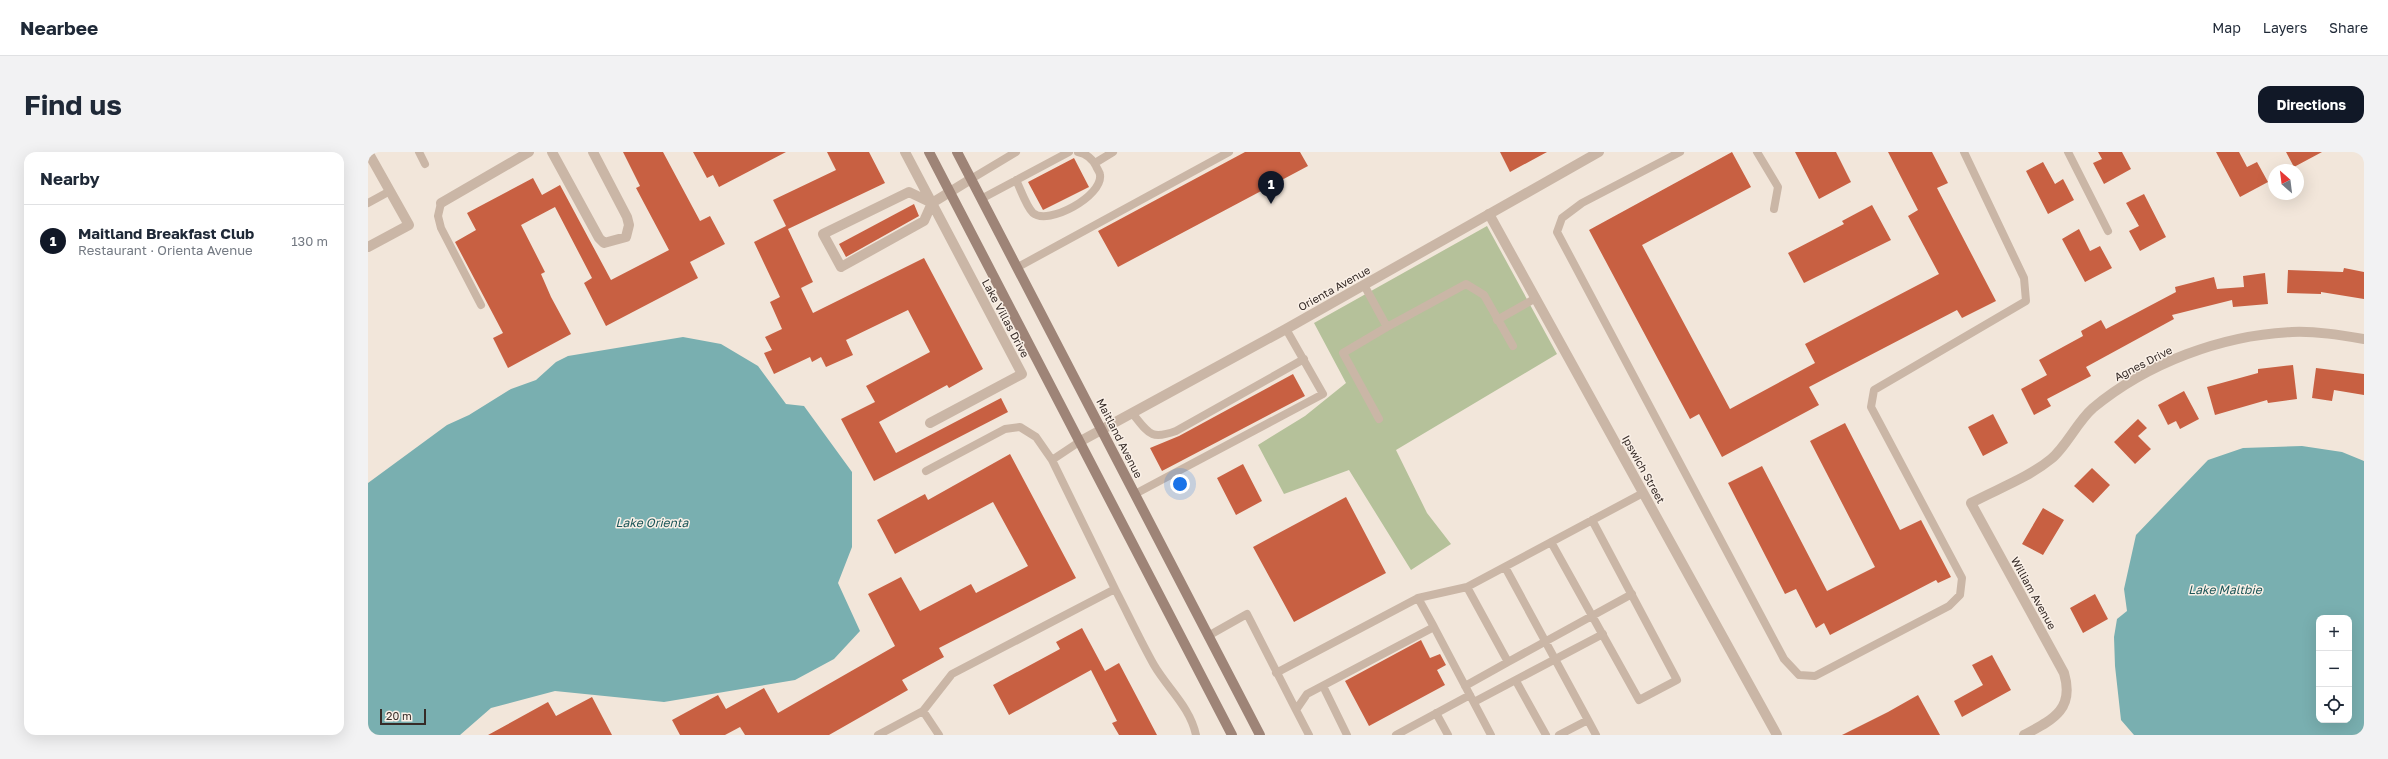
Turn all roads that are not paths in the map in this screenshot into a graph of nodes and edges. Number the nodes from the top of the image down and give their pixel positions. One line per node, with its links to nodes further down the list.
1 (419, 152): 20 (lane)
2 (529, 152): 27 (street)
3 (552, 152): 4 (street)
4 (593, 152)
5 (905, 152): 28 (street, Lake Villas Drive)
6 (929, 152): 24 (main road)
7 (957, 152): 21 (main road, Maitland Avenue)
8 (1017, 152): 21 (lane)
9 (1069, 152): 22 (lane)
10 (1078, 152): 19 (lane)
11 (1112, 152): 19 (lane)
12 (1229, 152): 33 (lane)
13 (1599, 152): 30 (street, Orienta Avenue)
14 (1680, 152): 16 (lane)
15 (1757, 152): 29 (lane)
16 (1964, 152)
17 (2068, 152): 31 (lane)
18 (369, 155): 23 (street)
19 (1095, 163): 22 (lane)
20 (425, 164)
21 (971, 179): 24 (street); 25 (main road, Maitland Avenue)
22 (1016, 180): 25 (lane)
23 (390, 191): 26 (lane); 32 (street)
24 (950, 192): 28 (street); 47 (main road)
25 (982, 199): 33 (main road, Maitland Avenue)
26 (368, 203)
27 (441, 203): 36 (lane)
28 (932, 203): 28 (street); 45 (street, Lake Villas Drive)
29 (1774, 209)
30 (1489, 214): 34 (street, Orienta Avenue); 35 (street, Ipswich Street)
31 (2108, 231)
32 (368, 247)
33 (1018, 267): 46 (main road, Maitland Avenue)
34 (1364, 285): 38 (lane); 39 (street, Orienta Avenue)
35 (1536, 298): 37 (lane); 50 (street, Ipswich Street)
36 (481, 305)
37 (1497, 320): 38 (lane); 41 (lane)
38 (1387, 327): 44 (lane)
39 (1286, 329): 42 (lane); 43 (street, Orienta Avenue)
40 (2364, 339): 52 (street, Agnes Drive)
41 (1513, 346)
42 (1304, 359): 43 (lane); 51 (lane)
43 (1133, 414): 46 (street, Orienta Avenue)
44 (1379, 419)
45 (930, 423)
46 (1102, 430): 47 (street, Orienta Avenue); 51 (main road, Maitland Avenue)
47 (1079, 442): 48 (lane); 79 (main road)
48 (1052, 460): 49 (lane); 57 (lane)
49 (926, 471)
50 (1643, 493): 53 (lane); 89 (street, Ipswich Street)
51 (1135, 494): 63 (main road, Maitland Avenue)
52 (1971, 503): 90 (street, William Avenue)
53 (1592, 520): 54 (lane); 58 (lane)
54 (1551, 542): 55 (lane); 60 (lane)
55 (1505, 567): 56 (lane); 64 (lane)
56 (1467, 587): 59 (lane); 66 (lane)
57 (1115, 589): 73 (lane); 78 (lane)
58 (1632, 594): 60 (lane); 62 (lane)
59 (1418, 598): 61 (lane); 67 (lane)
60 (1593, 615): 62 (lane); 64 (lane)
61 (1434, 627): 69 (lane); 70 (lane)
62 (1603, 634): 65 (lane)
63 (1208, 636): 67 (lane); 80 (main road, Maitland Avenue)
64 (1546, 641): 65 (lane); 66 (lane)
65 (1555, 660): 68 (lane); 75 (lane)
66 (1508, 662): 70 (lane)
67 (1276, 673): 72 (lane)
68 (1516, 681): 71 (lane); 86 (lane)
69 (1323, 686): 72 (lane); 82 (lane)
70 (1465, 686): 71 (lane)
71 (1472, 699): 74 (lane); 85 (lane)
72 (1296, 710): 81 (lane)
73 (923, 711): 76 (lane); 77 (lane)
74 (1436, 713): 83 (lane); 84 (lane)
75 (1588, 720): 87 (lane); 88 (lane)
76 (878, 735)
77 (938, 735)
78 (1196, 735)
79 (1232, 735)
80 (1260, 735)
81 (1309, 735)
82 (1347, 735)
83 (1396, 735)
84 (1448, 735)
85 (1491, 735)
86 (1546, 735)
87 (1559, 735)
88 (1596, 735)
89 (1777, 735)
90 (2024, 735)

